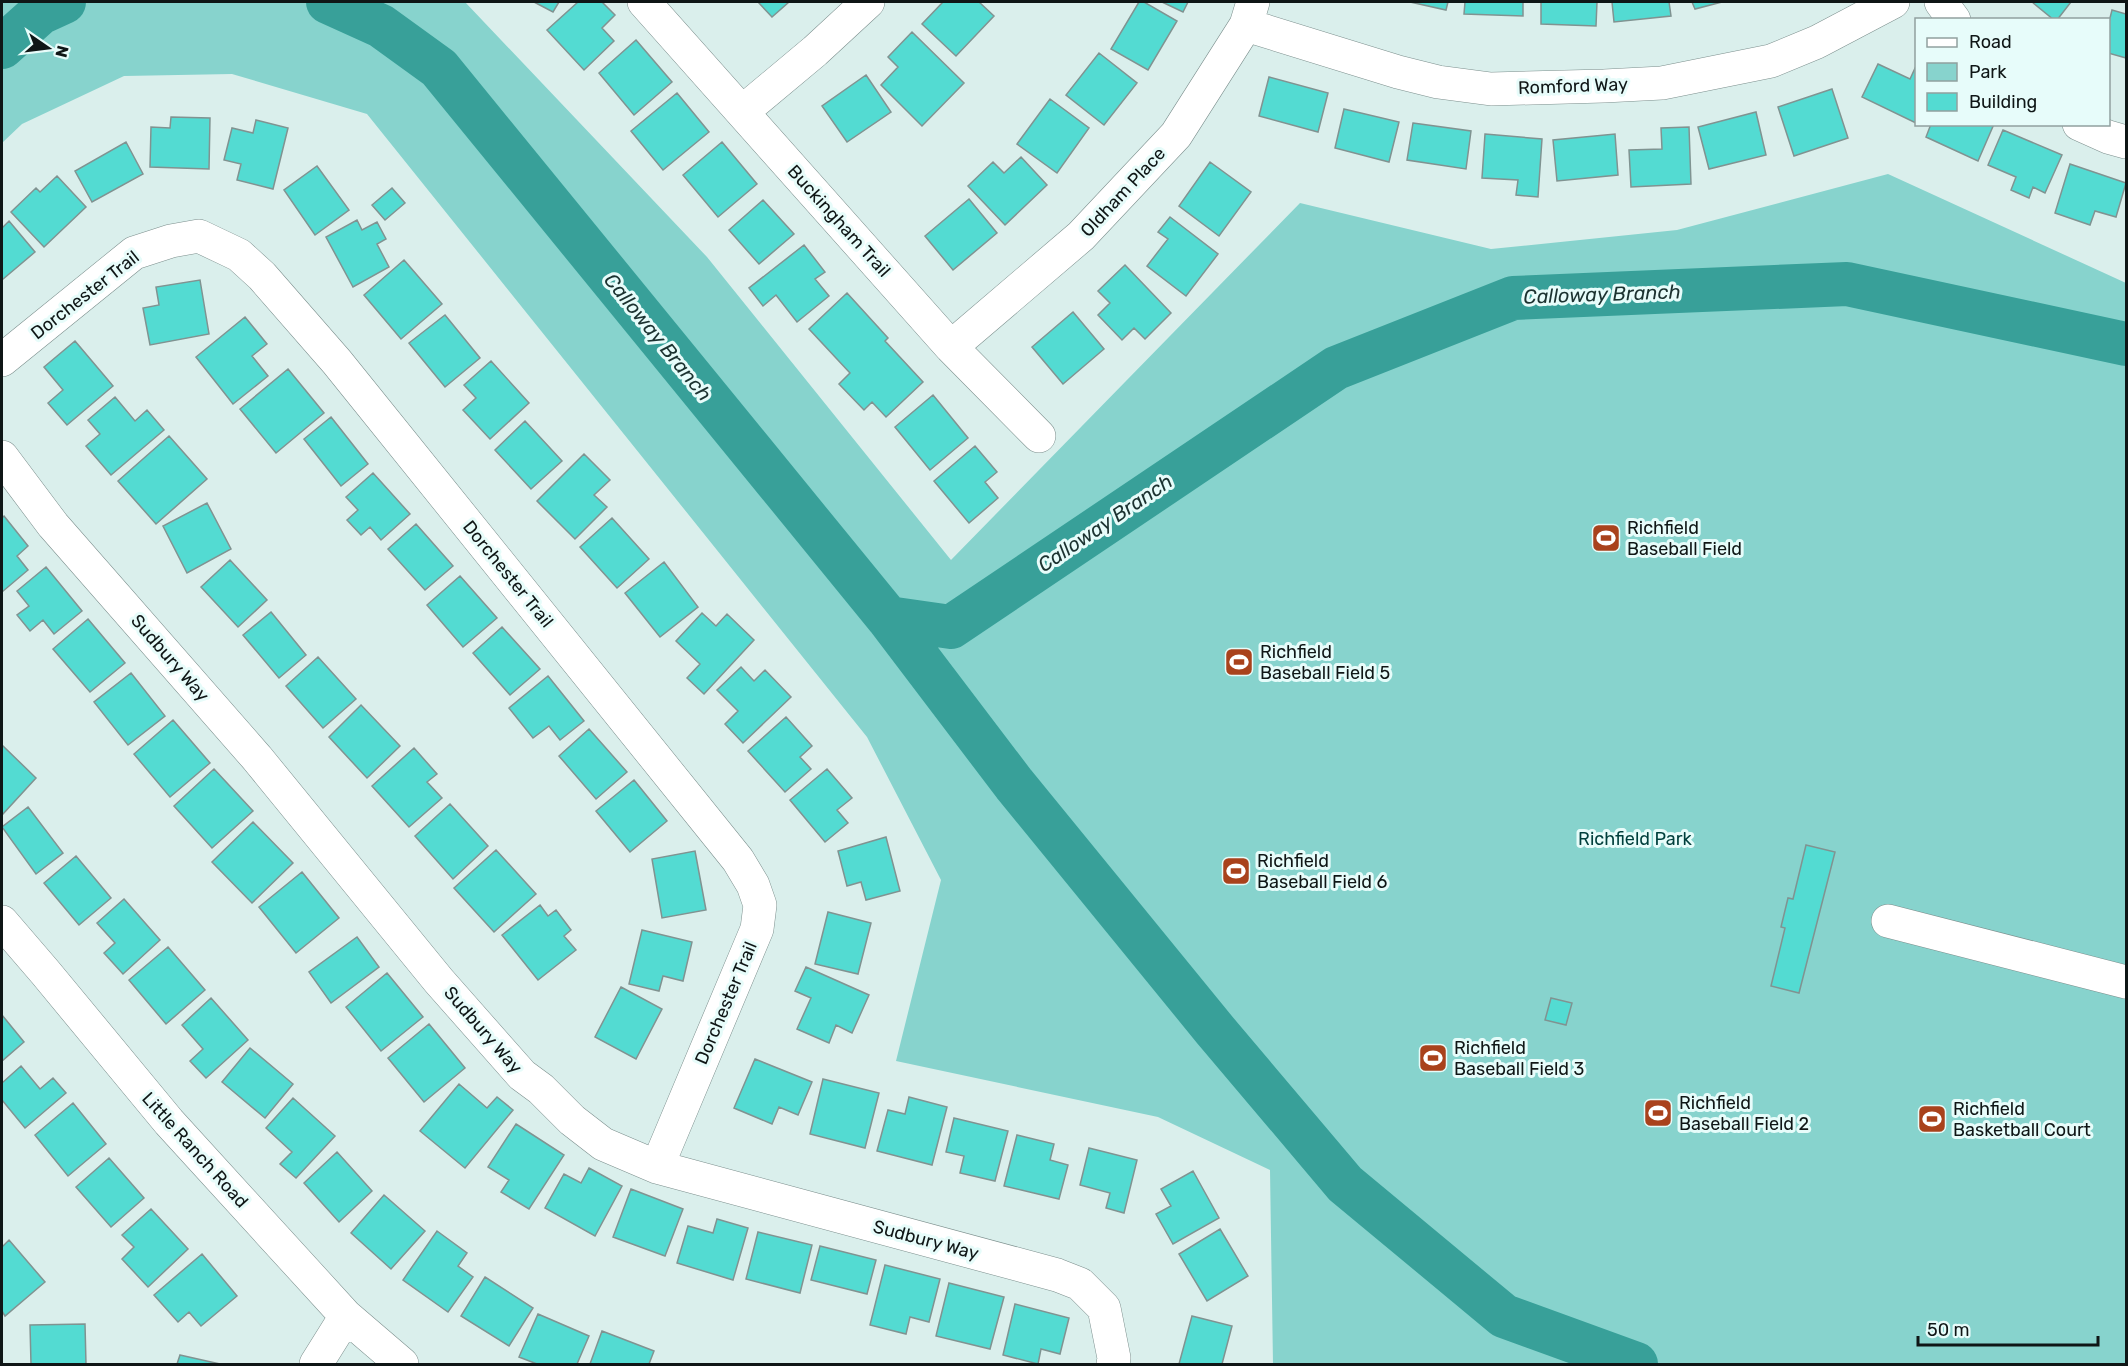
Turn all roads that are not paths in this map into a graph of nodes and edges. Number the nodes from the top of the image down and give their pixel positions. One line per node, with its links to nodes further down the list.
1 (644, 2): 7 (street, Buckingham Trail)
2 (868, 2): 7 (street)
3 (1893, 2): 5 (street, Romford Way)
4 (1941, 2): 6 (street)
5 (1249, 13): 10 (street, Oldham Place)
6 (1952, 18)
7 (742, 112): 10 (street, Buckingham Trail)
8 (2084, 126): 9 (street)
9 (2127, 142)
10 (951, 347): 12 (street, Buckingham Trail)
11 (2, 360): 17 (street, Dorchester Trail)
12 (1039, 436)
13 (2, 457): 17 (street, Sudbury Way)
14 (1888, 921): 16 (street)
15 (2, 922): 18 (street, Little Ranch Road)
16 (2127, 982)
17 (657, 1167): 19 (street, Sudbury Way)
18 (346, 1316): 20 (street); 21 (street, Little Ranch Road)
19 (1114, 1361)
20 (316, 1365)
21 (402, 1365)

